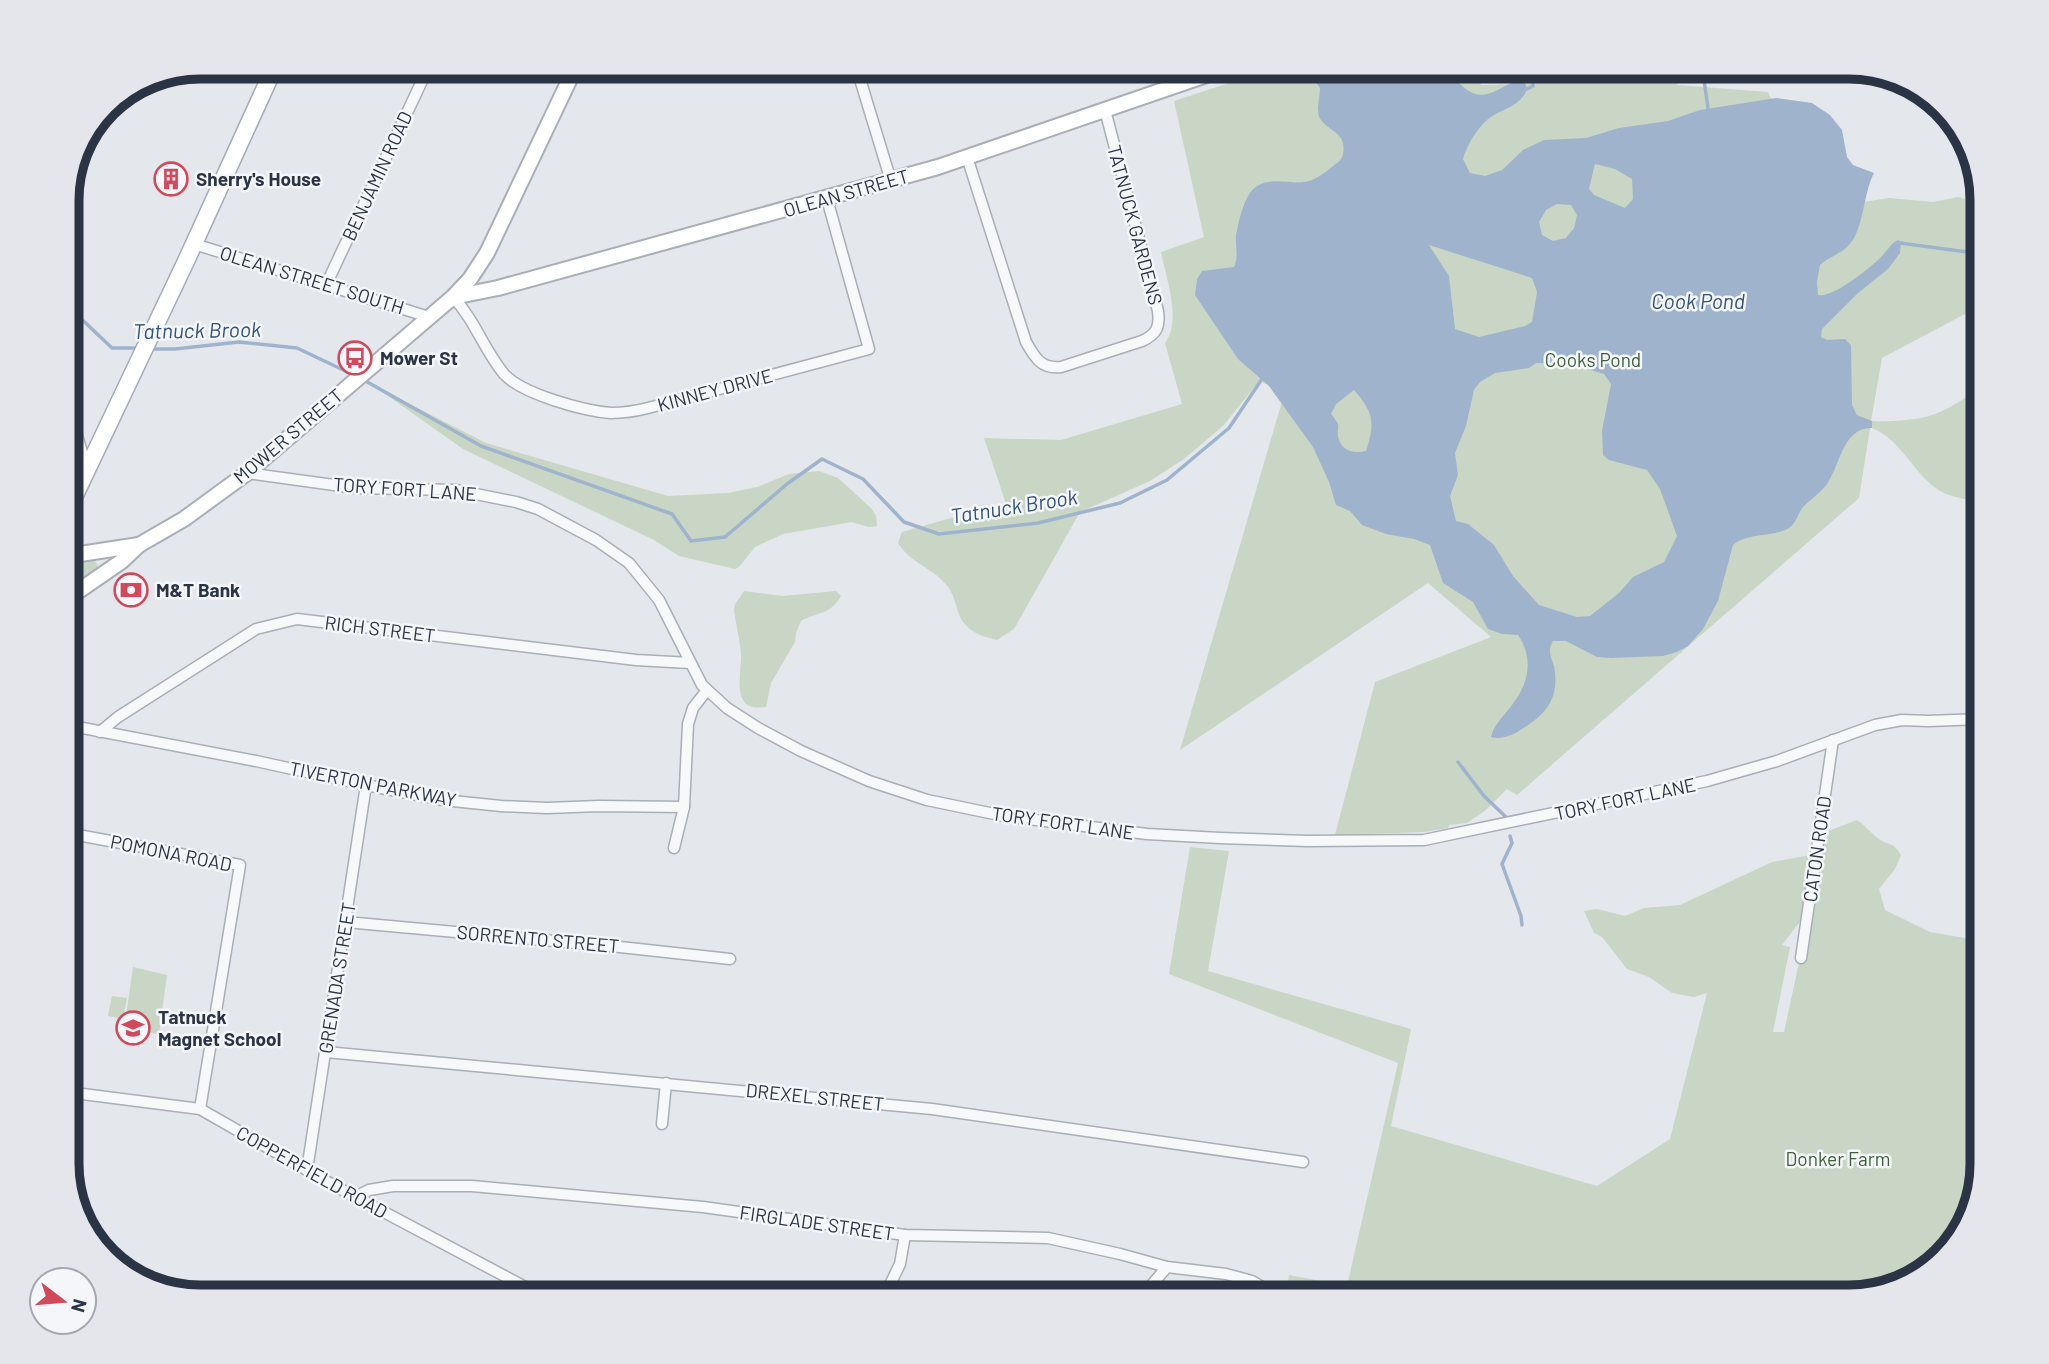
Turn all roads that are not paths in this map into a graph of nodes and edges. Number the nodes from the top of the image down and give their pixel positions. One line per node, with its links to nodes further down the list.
1 (269, 79): 10 (main road)
2 (423, 79): 11 (street, BENJAMIN ROAD)
3 (570, 79): 12 (street, MOWER STREET)
4 (860, 79): 8 (street)
5 (1195, 79): 6 (street, OLEAN STREET)
6 (1105, 110): 7 (street, OLEAN STREET); 7 (street, TATNUCK GARDENS)
7 (967, 157): 8 (street, OLEAN STREET)
8 (891, 181): 9 (street, OLEAN STREET)
9 (827, 199): 12 (street, OLEAN STREET); 12 (street, KINNEY DRIVE)
10 (194, 244): 11 (street, OLEAN STREET SOUTH); 15 (main road)
11 (326, 285): 13 (street, OLEAN STREET SOUTH)
12 (453, 297): 13 (street, MOWER STREET)
13 (429, 317): 17 (street, MOWER STREET)
14 (79, 442): 15 (street)
15 (87, 469): 16 (street); 18 (main road)
16 (79, 470)
17 (247, 472): 19 (street, MOWER STREET); 22 (street, TORY FORT LANE)
18 (79, 486)
19 (139, 545): 20 (street, MOWER STREET); 21 (street, MOWER STREET)
20 (79, 554)
21 (79, 591)
22 (690, 663): 23 (street, TORY FORT LANE); 26 (street, RICH STREET)
23 (707, 690): 27 (street, TORY FORT LANE); 29 (street)
24 (1970, 719): 27 (street, TORY FORT LANE)
25 (79, 728): 26 (street, TIVERTON PARKWAY)
26 (100, 732): 28 (street, TIVERTON PARKWAY)
27 (1833, 740): 33 (street, CATON ROAD)
28 (366, 785): 29 (street, TIVERTON PARKWAY); 32 (street, GRENADA STREET)
29 (684, 807): 31 (street)
30 (79, 834): 38 (street, POMONA ROAD)
31 (674, 848)
32 (346, 922): 34 (street, SORRENTO STREET); 35 (street, GRENADA STREET)
33 (1801, 958)
34 (730, 959)
35 (326, 1052): 36 (street, DREXEL STREET); 41 (street, GRENADA STREET)
36 (666, 1083): 39 (street); 40 (street, DREXEL STREET)
37 (79, 1094): 38 (street, COPPERFIELD ROAD)
38 (200, 1109): 41 (street, COPPERFIELD ROAD)
39 (662, 1124)
40 (1303, 1162)
41 (307, 1170): 42 (street, COPPERFIELD ROAD)
42 (355, 1197): 43 (street, FIRGLADE STREET); 45 (street, COPPERFIELD ROAD)
43 (905, 1235): 44 (street, FIRGLADE STREET); 46 (street)
44 (1167, 1267): 47 (street); 48 (street, FIRGLADE STREET)
45 (521, 1285)
46 (890, 1285)
47 (1152, 1285)
48 (1259, 1285)

